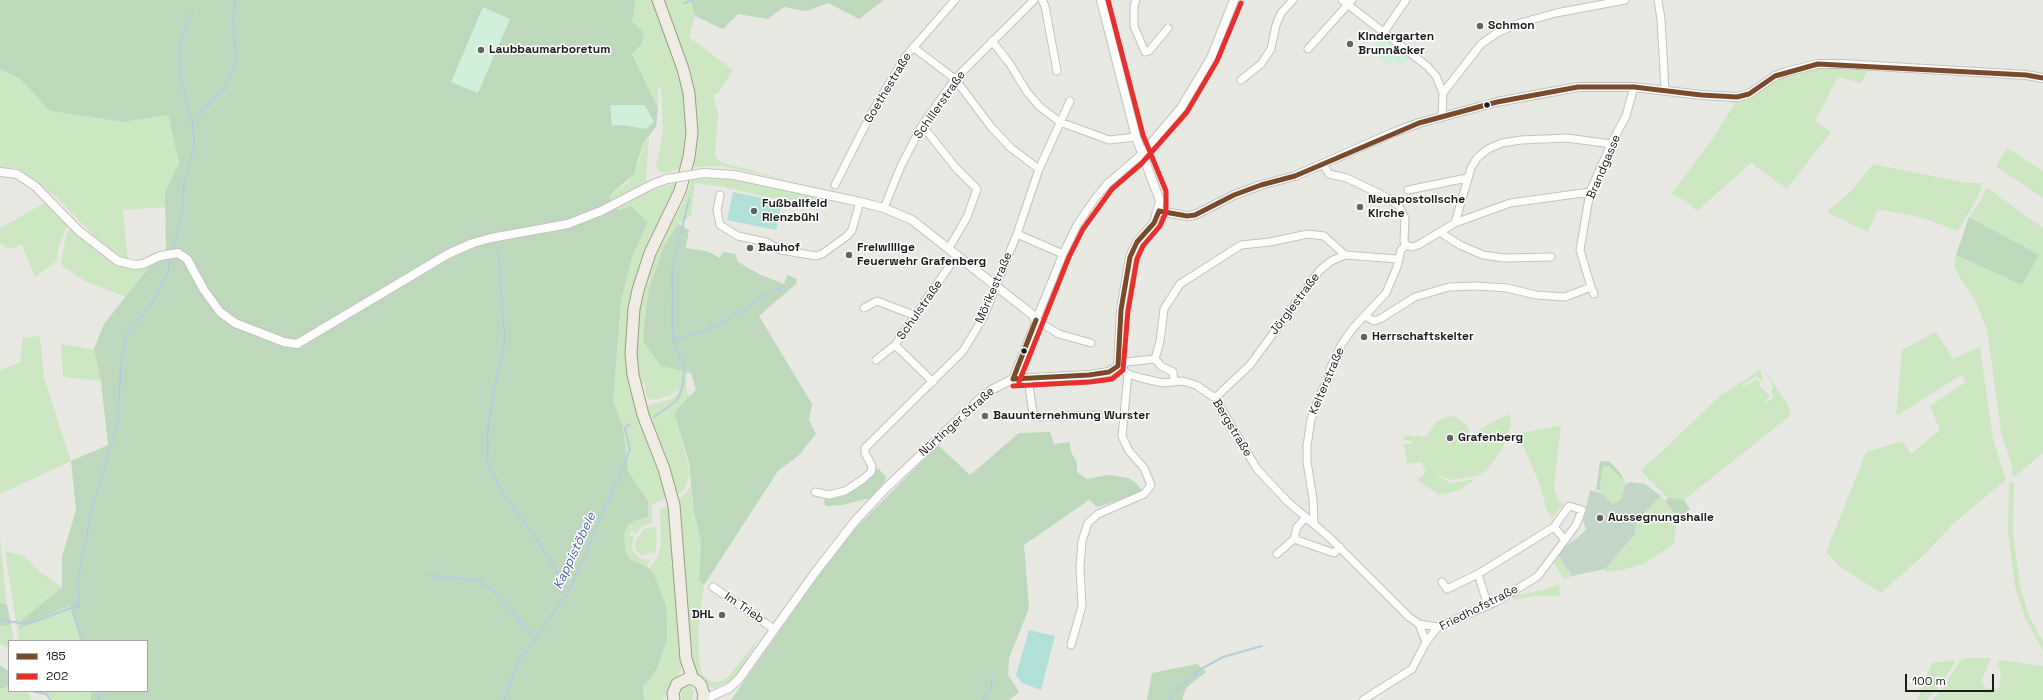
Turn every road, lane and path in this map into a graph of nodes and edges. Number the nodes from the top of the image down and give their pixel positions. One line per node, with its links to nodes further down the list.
1 (658, 0): 89 (main road)
2 (955, 0): 16 (street, Goethestraße)
3 (1034, 0): 15 (street, Schillerstraße)
4 (1042, 0): 18 (street)
5 (1101, 0): 29 (street)
6 (1136, 0): 13 (street)
7 (1234, 0): 31 (street)
8 (1293, 0): 21 (street)
9 (1406, 0): 14 (street)
10 (1626, 0): 24 (street)
11 (1658, 0): 23 (street)
12 (1347, 2): 14 (street); 17 (street)
13 (1168, 28)
14 (1384, 32): 24 (street)
15 (992, 41): 20 (street, Schillerstraße); 27 (street)
16 (913, 47): 20 (street); 36 (street, Goethestraße)
17 (1308, 49)
18 (1058, 71)
19 (2043, 78): 23 (street)
20 (955, 79): 28 (street, Schillerstraße); 33 (street)
21 (1241, 80)
22 (1634, 87): 23 (street); 26 (street); 30 (street, Brandgasse)
23 (1665, 90)
24 (1444, 93): 26 (street)
25 (1070, 101): 27 (street, Mörikestraße)
26 (1442, 116): 32 (street)
27 (1060, 122): 29 (street); 33 (street, Mörikestraße)
28 (921, 127): 41 (street, Schillerstraße); 47 (street)
29 (1136, 137): 31 (street)
30 (1611, 144): 35 (street); 38 (street, Brandgasse)
31 (1142, 154): 42 (street); 48 (street)
32 (1323, 164): 42 (street); 46 (street)
33 (1039, 169): 45 (street, Mörikestraße)
34 (0, 172): 40 (street, bridge)
35 (1467, 178): 37 (street); 43 (street)
36 (835, 185)
37 (1408, 190)
38 (1590, 192): 43 (street); 54 (street, Brandgasse)
39 (720, 195): 40 (street)
40 (860, 202): 41 (street)
41 (884, 208): 47 (street)
42 (1159, 211): 64 (street)
43 (1455, 223): 44 (street)
44 (1441, 233): 46 (street); 51 (street)
45 (1017, 234): 48 (street); 53 (street, Mörikestraße)
46 (1406, 245): 52 (street, Kelterstraße)
47 (949, 248): 49 (street)
48 (1063, 254): 59 (street)
49 (957, 255): 53 (street); 57 (street, Schulstraße)
50 (1345, 255): 52 (street); 62 (street); 70 (street, Jörglestraße)
51 (1551, 258)
52 (1398, 259): 58 (street, Kelterstraße)
53 (996, 286): 59 (street); 69 (street, Mörikestraße)
54 (1591, 287): 55 (street, Brandgasse); 58 (street)
55 (1594, 294)
56 (864, 308): 57 (street)
57 (916, 316): 61 (street, Schulstraße)
58 (1365, 316): 74 (street, Kelterstraße)
59 (1036, 320): 60 (street); 66 (street)
60 (1091, 344)
61 (895, 345): 63 (street, Schulstraße); 69 (street)
62 (1155, 359): 64 (street); 68 (street)
63 (876, 360)
64 (1120, 367): 65 (street); 67 (street, Nürtinger Straße)
65 (1128, 374): 68 (street, Bergstraße); 88 (street)
66 (1013, 379): 67 (street, Nürtinger Straße); 86 (street, Nürtinger Straße)
67 (1028, 379): 71 (street)
68 (1174, 381): 70 (street, Bergstraße)
69 (933, 382): 72 (street, Mörikestraße)
70 (1215, 398): 73 (street, Bergstraße)
71 (1099, 415)
72 (815, 492)
73 (1306, 517): 74 (street, Bergstraße); 76 (street)
74 (1314, 524): 78 (street, Bergstraße)
75 (1554, 527): 77 (street); 77 (street, Friedhofstraße); 80 (street, Friedhofstraße)
76 (1294, 539): 78 (street); 79 (street)
77 (1565, 540): 83 (street, Friedhofstraße)
78 (1340, 547): 84 (street, Bergstraße)
79 (1277, 554)
80 (1478, 574): 81 (street, Friedhofstraße); 83 (street)
81 (1442, 582)
82 (713, 587): 86 (street, Im Trieb)
83 (1488, 606): 85 (street, Friedhofstraße)
84 (1419, 624): 85 (street, Bergstraße); 87 (street, Bergstraße)
85 (1438, 628): 87 (street, Friedhofstraße)
86 (774, 629): 92 (street, Nürtinger Straße)
87 (1426, 642): 94 (street, Friedhofstraße)
88 (1071, 645)
89 (686, 659): 90 (main road); 91 (main road)
90 (693, 679): 91 (main road); 92 (main road)
91 (681, 680): 93 (main road)
92 (703, 696)
93 (674, 700)
94 (1363, 700)

